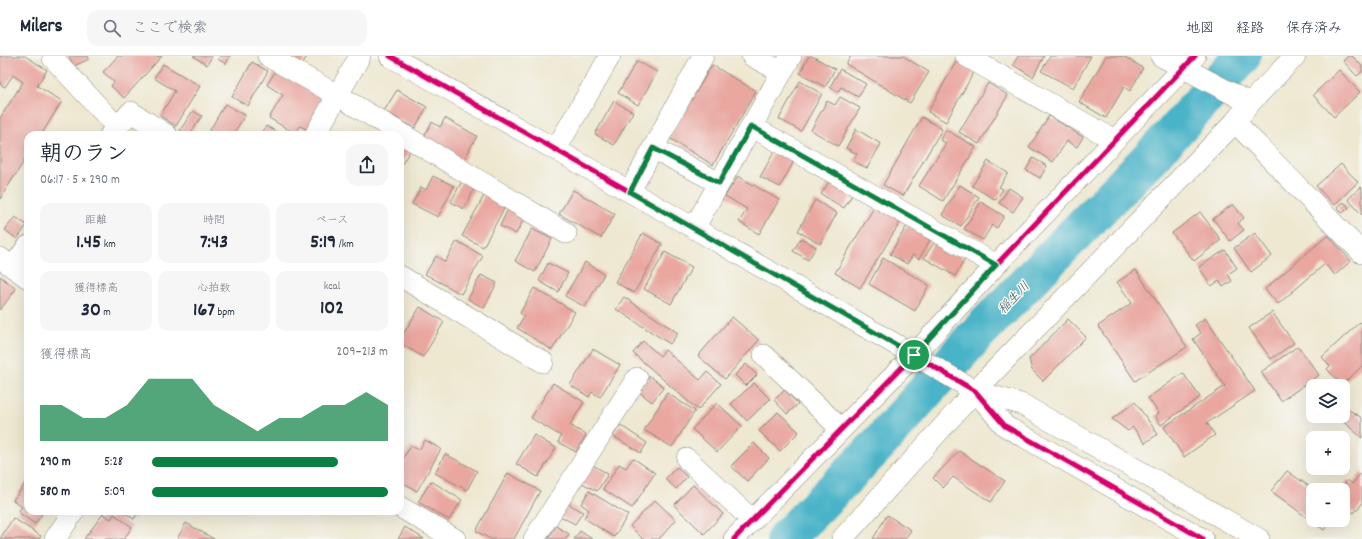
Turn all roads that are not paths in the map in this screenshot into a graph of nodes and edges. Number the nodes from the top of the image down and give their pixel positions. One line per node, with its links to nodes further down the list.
1 (54, 56): 17 (street)
2 (268, 56): 13 (street)
3 (360, 56): 13 (street)
4 (390, 56): 24 (street)
5 (610, 56): 24 (street)
6 (703, 56): 23 (street)
7 (752, 56): 11 (street)
8 (966, 56): 22 (street)
9 (1161, 56): 12 (street)
10 (1295, 56): 14 (street)
11 (787, 64): 16 (street)
12 (1192, 67): 14 (street); 22 (street)
13 (337, 95): 19 (street); 20 (street)
14 (1243, 99): 15 (street)
15 (1235, 122): 30 (street); 38 (street)
16 (751, 126): 25 (street); 31 (street)
17 (113, 131): 18 (street)
18 (161, 131)
19 (317, 131)
20 (397, 131)
21 (404, 135): 28 (street)
22 (1114, 140): 31 (street)
23 (653, 148): 25 (street); 26 (street)
24 (556, 149): 26 (street)
25 (719, 183): 27 (street)
26 (630, 192): 27 (street)
27 (694, 228): 35 (street)
28 (566, 233)
29 (24, 252): 32 (street)
30 (1362, 253)
31 (996, 265): 35 (street)
32 (14, 268)
33 (404, 278): 36 (street)
34 (764, 355): 39 (street)
35 (920, 358): 38 (street); 39 (street)
36 (543, 362)
37 (636, 378): 46 (street)
38 (969, 388): 48 (street); 49 (street); 50 (street)
39 (841, 429): 43 (street)
40 (687, 459): 43 (street)
41 (404, 509): 45 (street)
42 (71, 515): 44 (street)
43 (752, 520): 47 (street)
44 (55, 539)
45 (455, 539)
46 (534, 539)
47 (734, 539)
48 (842, 539)
49 (1203, 539)
50 (1259, 539)

